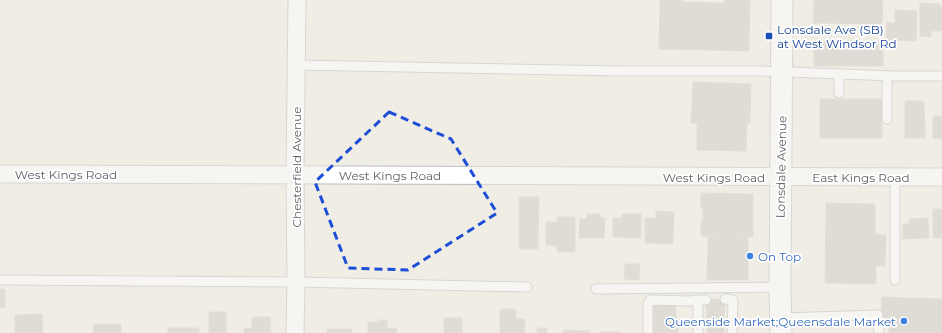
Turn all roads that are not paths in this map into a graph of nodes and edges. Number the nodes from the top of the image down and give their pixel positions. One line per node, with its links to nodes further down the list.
1 (297, 0): 3 (street, Chesterfield Avenue)
2 (782, 0): 4 (street, Lonsdale Avenue)
3 (296, 64): 4 (lane); 11 (street, Chesterfield Avenue)
4 (782, 72): 5 (lane); 12 (street, Lonsdale Avenue)
5 (839, 74): 6 (lane); 8 (lane)
6 (887, 76): 7 (lane); 9 (lane)
7 (942, 76)
8 (839, 93)
9 (887, 119)
10 (0, 174): 11 (street, West Kings Road)
11 (295, 174): 12 (street, West Kings Road); 17 (street, Chesterfield Avenue)
12 (781, 177): 13 (street, East Kings Road); 19 (street, Lonsdale Avenue)
13 (895, 177): 14 (street, East Kings Road); 16 (lane)
14 (942, 177)
15 (0, 280): 17 (lane)
16 (895, 280)
17 (296, 282): 18 (lane); 23 (street, Chesterfield Avenue)
18 (527, 287)
19 (780, 287): 20 (lane); 22 (street, Lonsdale Avenue)
20 (596, 289)
21 (729, 299): 26 (lane)
22 (781, 325): 27 (lane)
23 (295, 333)
24 (648, 333): 25 (lane)
25 (698, 333)
26 (732, 333)
27 (879, 333)

